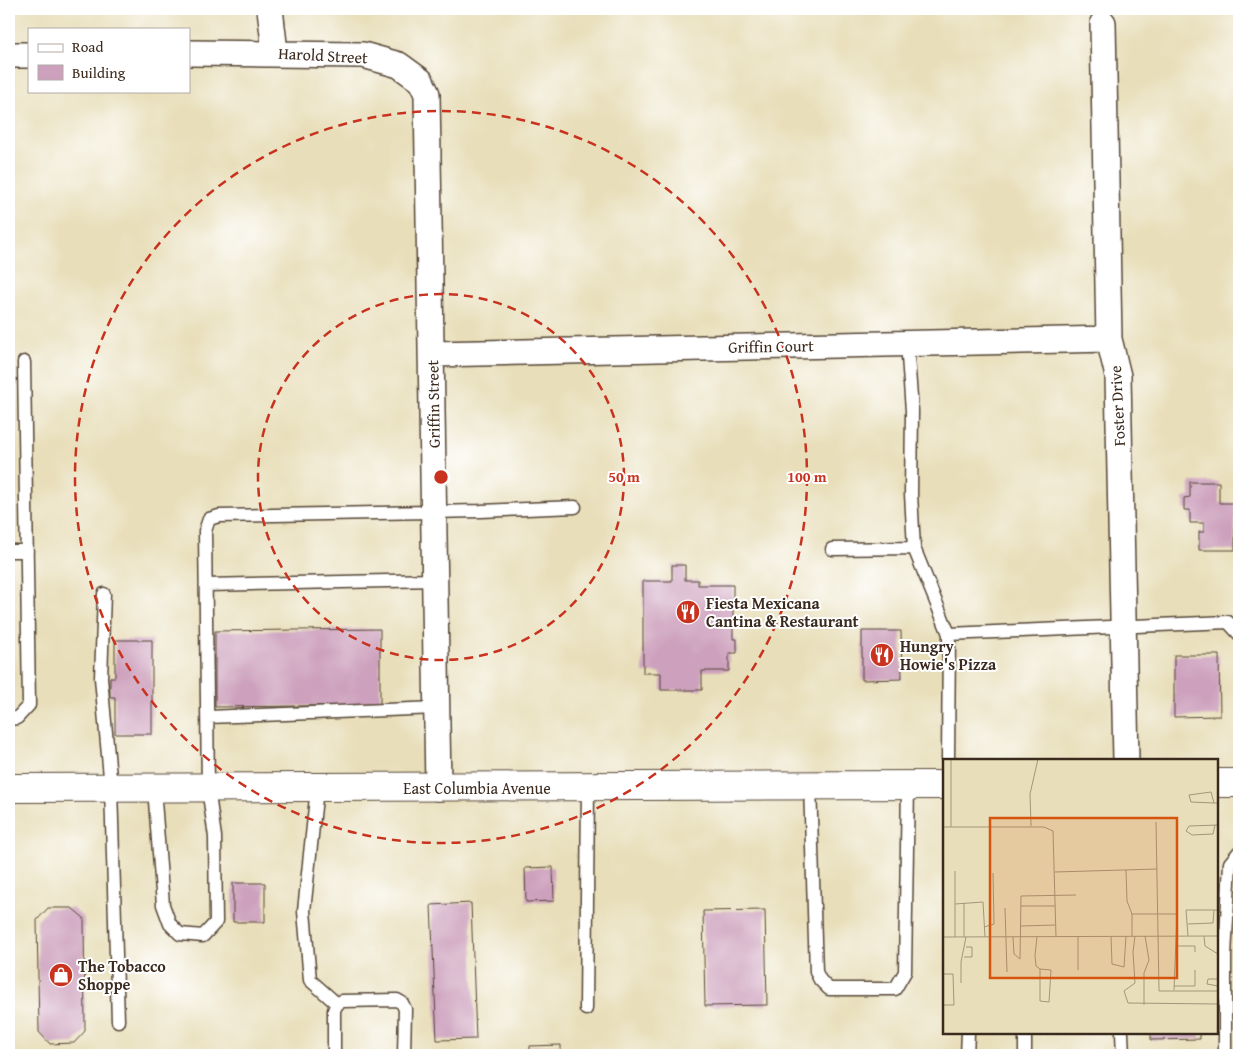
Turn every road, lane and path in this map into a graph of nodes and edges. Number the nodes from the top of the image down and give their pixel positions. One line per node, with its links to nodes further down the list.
1 (270, 9): 3 (street)
2 (1103, 23): 8 (street, Foster Drive)
3 (275, 52): 4 (street, Harold Street); 7 (street, Harold Street)
4 (190, 53)
5 (28, 54): 6 (street)
6 (9, 55)
7 (428, 109): 10 (street, Griffin Street)
8 (1109, 339): 9 (street, Griffin Court); 21 (street, Foster Drive)
9 (907, 343): 10 (street, Griffin Court); 14 (lane)
10 (432, 354): 13 (street, Griffin Street)
11 (24, 362): 16 (lane)
12 (575, 507): 13 (lane)
13 (434, 512): 18 (street, Griffin Street); 19 (lane)
14 (914, 548): 15 (lane); 22 (lane)
15 (832, 550)
16 (27, 551): 17 (lane); 26 (lane)
17 (9, 552)
18 (435, 580): 19 (lane); 24 (street, Griffin Street)
19 (207, 585): 25 (lane)
20 (104, 594): 36 (lane)
21 (1122, 626): 22 (lane); 23 (lane); 28 (street, Foster Drive)
22 (949, 634): 27 (lane)
23 (1239, 634)
24 (437, 708): 25 (lane); 40 (street, Griffin Street)
25 (208, 717): 38 (lane)
26 (9, 719)
27 (948, 759)
28 (1126, 759)
29 (1218, 783): 30 (main road)
30 (1239, 783)
31 (908, 785): 32 (main road, East Columbia Avenue); 33 (main road, East Columbia Avenue); 33 (lane)
32 (943, 785)
33 (810, 786): 34 (main road, East Columbia Avenue)
34 (588, 787): 40 (main road, East Columbia Avenue); 43 (lane)
35 (9, 788): 36 (main road, East Columbia Avenue)
36 (111, 788): 37 (main road, East Columbia Avenue); 44 (lane)
37 (154, 788): 38 (main road, East Columbia Avenue); 38 (lane)
38 (208, 788): 39 (main road, East Columbia Avenue)
39 (317, 788): 40 (main road, East Columbia Avenue); 42 (lane)
40 (438, 788)
41 (1239, 852): 53 (lane)
42 (337, 1004): 48 (lane); 49 (lane)
43 (586, 1008)
44 (118, 1021)
45 (968, 1034): 50 (lane)
46 (1025, 1034): 51 (lane)
47 (1122, 1034): 52 (lane)
48 (334, 1055)
49 (404, 1055)
50 (968, 1055)
51 (1025, 1055)
52 (1123, 1055)
53 (1225, 1055)

